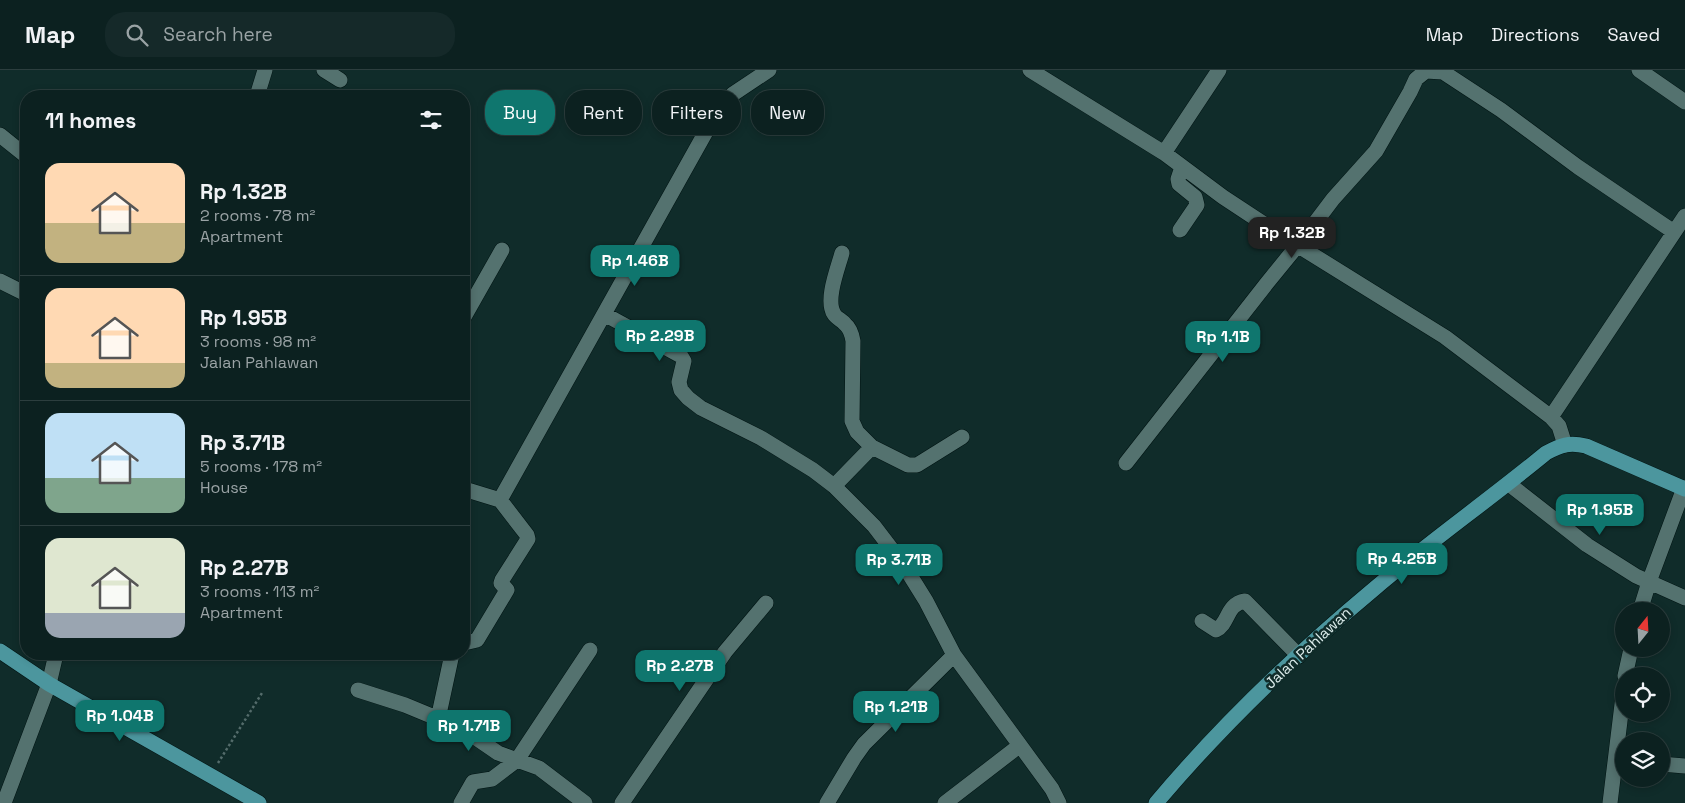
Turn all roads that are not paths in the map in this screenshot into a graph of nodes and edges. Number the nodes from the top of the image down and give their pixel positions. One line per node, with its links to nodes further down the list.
1 (265, 70): 8 (street)
2 (324, 70): 7 (street)
3 (769, 70): 23 (street)
4 (1030, 70): 12 (street)
5 (1219, 70): 12 (street)
6 (1639, 70): 9 (street)
7 (340, 80)
8 (259, 90)
9 (1685, 102)
10 (0, 135): 11 (street)
11 (20, 151)
12 (1164, 152): 13 (street)
13 (1182, 167): 15 (street); 17 (street)
14 (1685, 216): 16 (street)
15 (1180, 230)
16 (1674, 232): 17 (street); 24 (street)
17 (1298, 245): 24 (street); 28 (street)
18 (502, 250): 22 (street)
19 (842, 253): 27 (street)
20 (0, 280): 21 (street)
21 (20, 291)
22 (470, 306)
23 (604, 314): 30 (street); 33 (street)
24 (1551, 417): 26 (street)
25 (962, 437): 27 (street)
26 (1565, 445): 29 (main road, Jalan Pahlawan); 31 (main road)
27 (872, 447): 30 (street)
28 (1126, 463)
29 (1509, 484): 34 (street); 43 (main road, Jalan Pahlawan)
30 (834, 486): 42 (street)
31 (1684, 489): 34 (street)
32 (470, 491): 33 (street)
33 (500, 500): 39 (street)
34 (1649, 582): 35 (street); 36 (street)
35 (1685, 598)
36 (1643, 602)
37 (766, 603): 58 (street)
38 (1202, 621): 43 (street)
39 (470, 642)
40 (590, 650): 50 (street)
41 (0, 651): 46 (main road)
42 (954, 655): 49 (street); 59 (street)
43 (1299, 656): 62 (main road, Jalan Pahlawan)
44 (54, 660): 46 (street)
45 (446, 660): 48 (street)
46 (48, 684): 54 (street); 55 (main road)
47 (358, 690): 48 (street)
48 (438, 719): 50 (street)
49 (1019, 746): 60 (street); 61 (street)
50 (517, 760): 56 (street); 57 (street)
51 (1670, 765): 52 (street)
52 (1685, 766)
53 (1615, 782): 63 (street)
54 (4, 803)
55 (259, 803)
56 (461, 803)
57 (585, 803)
58 (622, 803)
59 (827, 803)
60 (945, 803)
61 (1059, 803)
62 (1156, 803)
63 (1610, 803)

